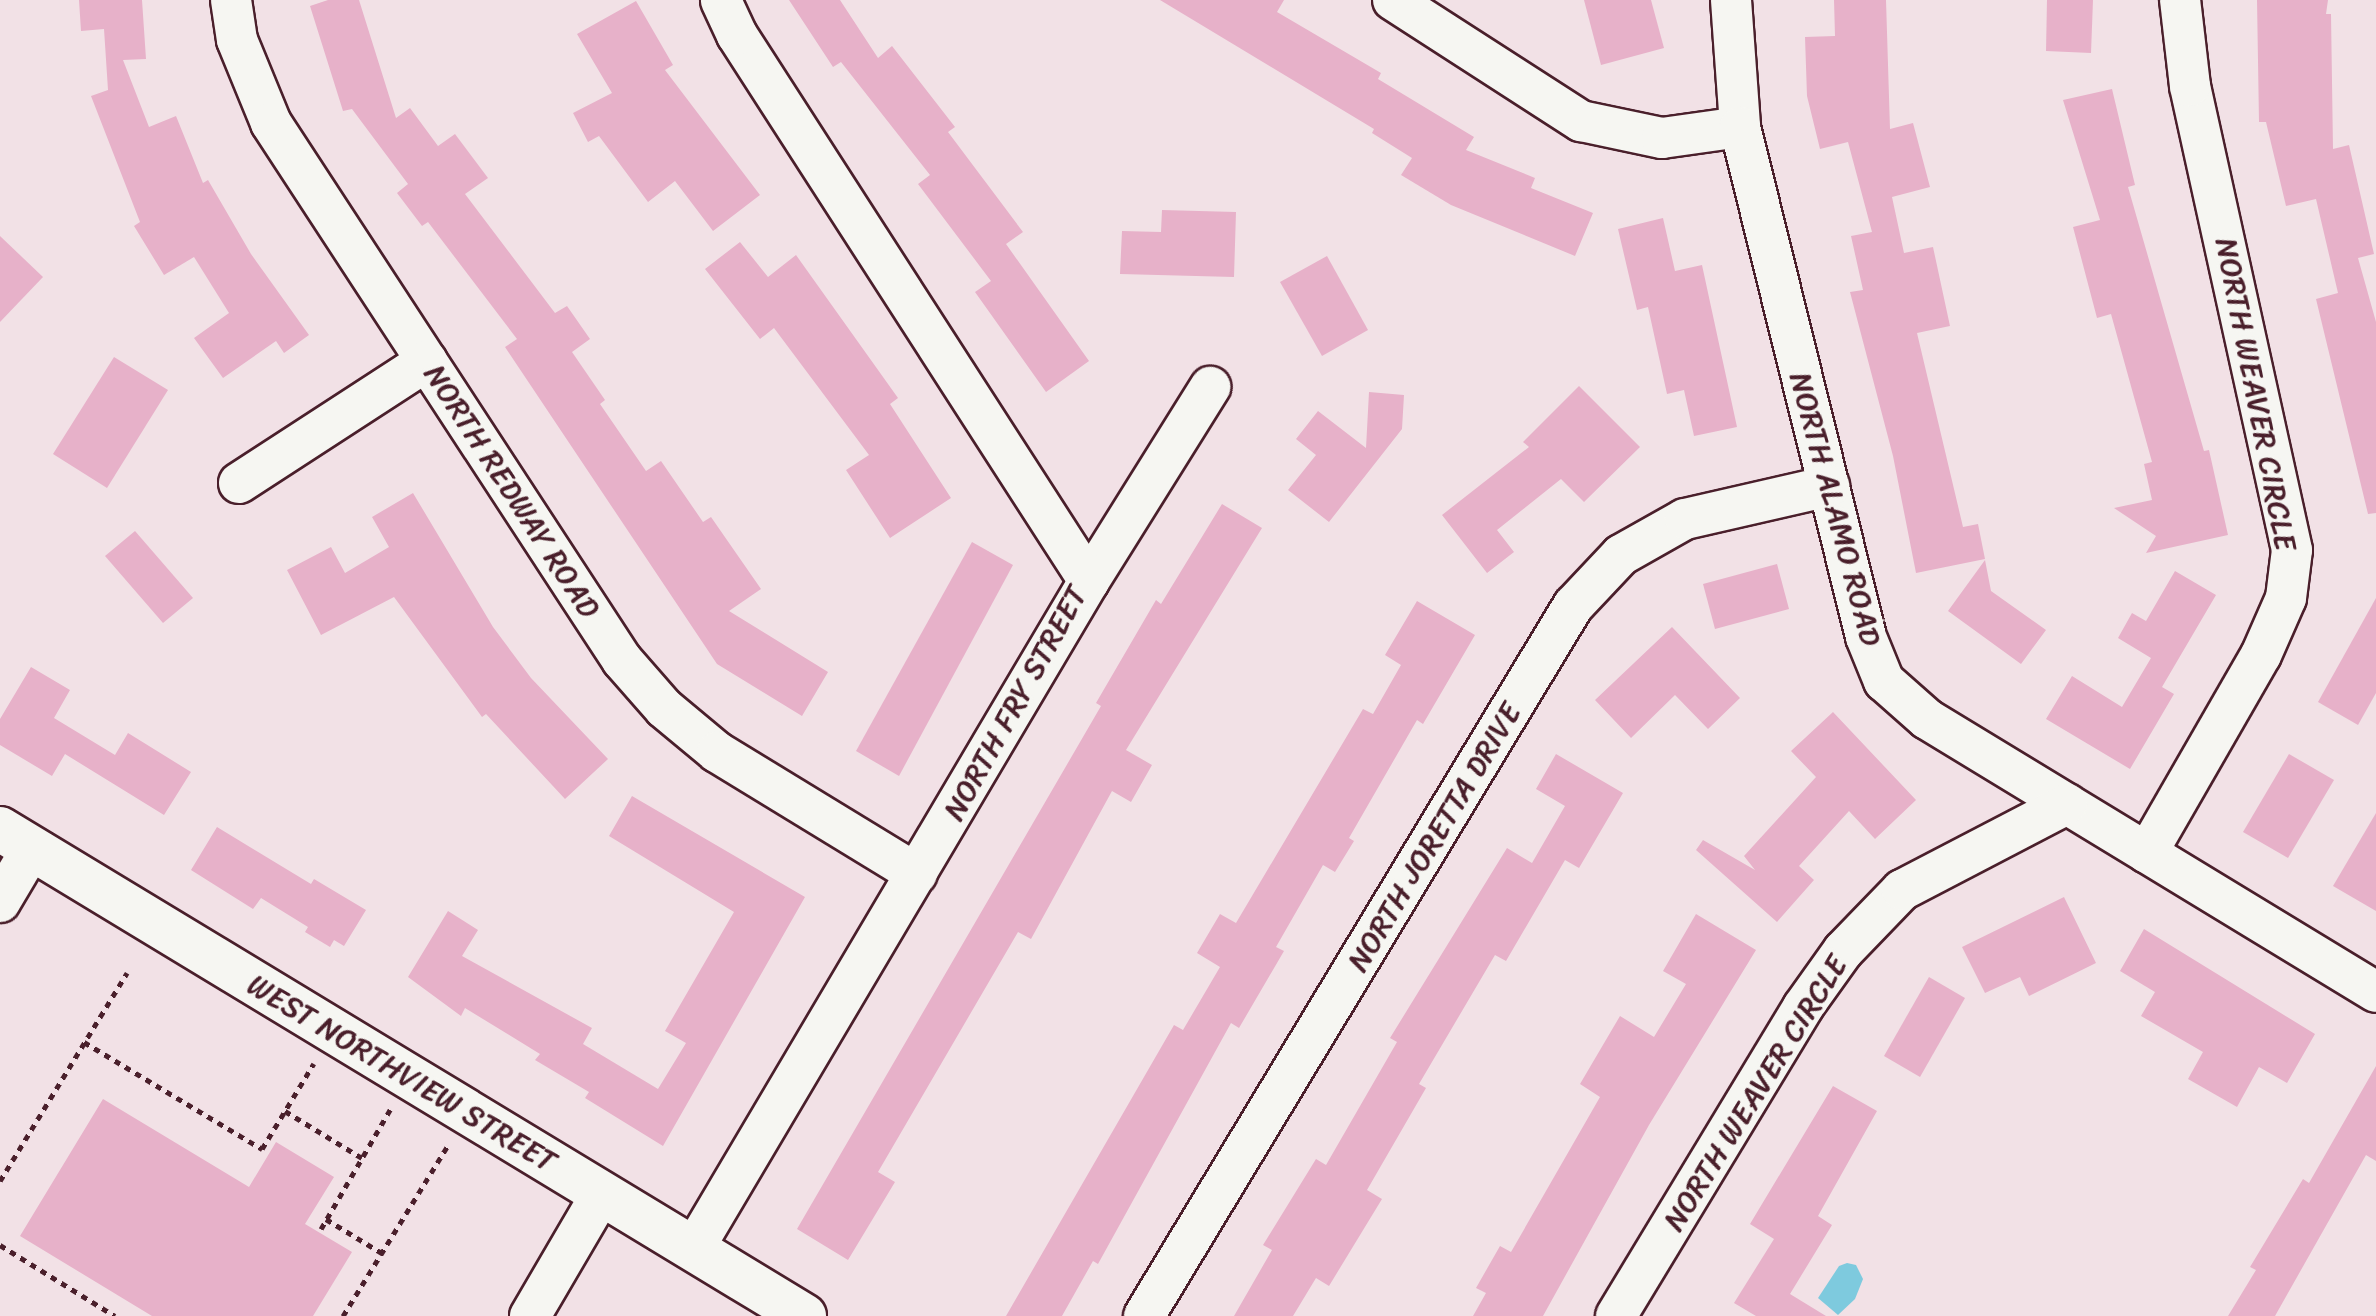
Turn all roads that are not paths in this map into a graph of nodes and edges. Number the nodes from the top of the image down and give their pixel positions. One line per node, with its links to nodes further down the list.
1 (231, 0): 7 (street, NORTH REDWAY ROAD)
2 (721, 0): 11 (street, NORTH FRY STREET)
3 (1393, 0): 6 (street)
4 (1731, 0): 6 (street, NORTH ALAMO ROAD)
5 (2180, 0): 14 (street, NORTH WEAVER CIRCLE)
6 (1740, 127): 10 (street, NORTH ALAMO ROAD)
7 (427, 361): 9 (street); 15 (street, NORTH REDWAY ROAD)
8 (1210, 387): 11 (street)
9 (239, 483)
10 (1829, 486): 12 (street, NORTH ALAMO ROAD); 23 (street, NORTH JORETTA DRIVE)
11 (1089, 581): 15 (street, NORTH FRY STREET)
12 (2067, 804): 14 (street, NORTH ALAMO ROAD); 20 (street, NORTH WEAVER CIRCLE)
13 (16, 838): 16 (street); 18 (street, WEST NORTHVIEW STREET)
14 (2147, 853): 17 (street, NORTH ALAMO ROAD)
15 (917, 874): 19 (street, NORTH FRY STREET)
16 (0, 902)
17 (2376, 992)
18 (602, 1193): 19 (street, WEST NORTHVIEW STREET); 21 (street)
19 (693, 1250): 22 (street, WEST NORTHVIEW STREET)
20 (1629, 1311)
21 (530, 1316)
22 (804, 1316)
23 (1144, 1316)

